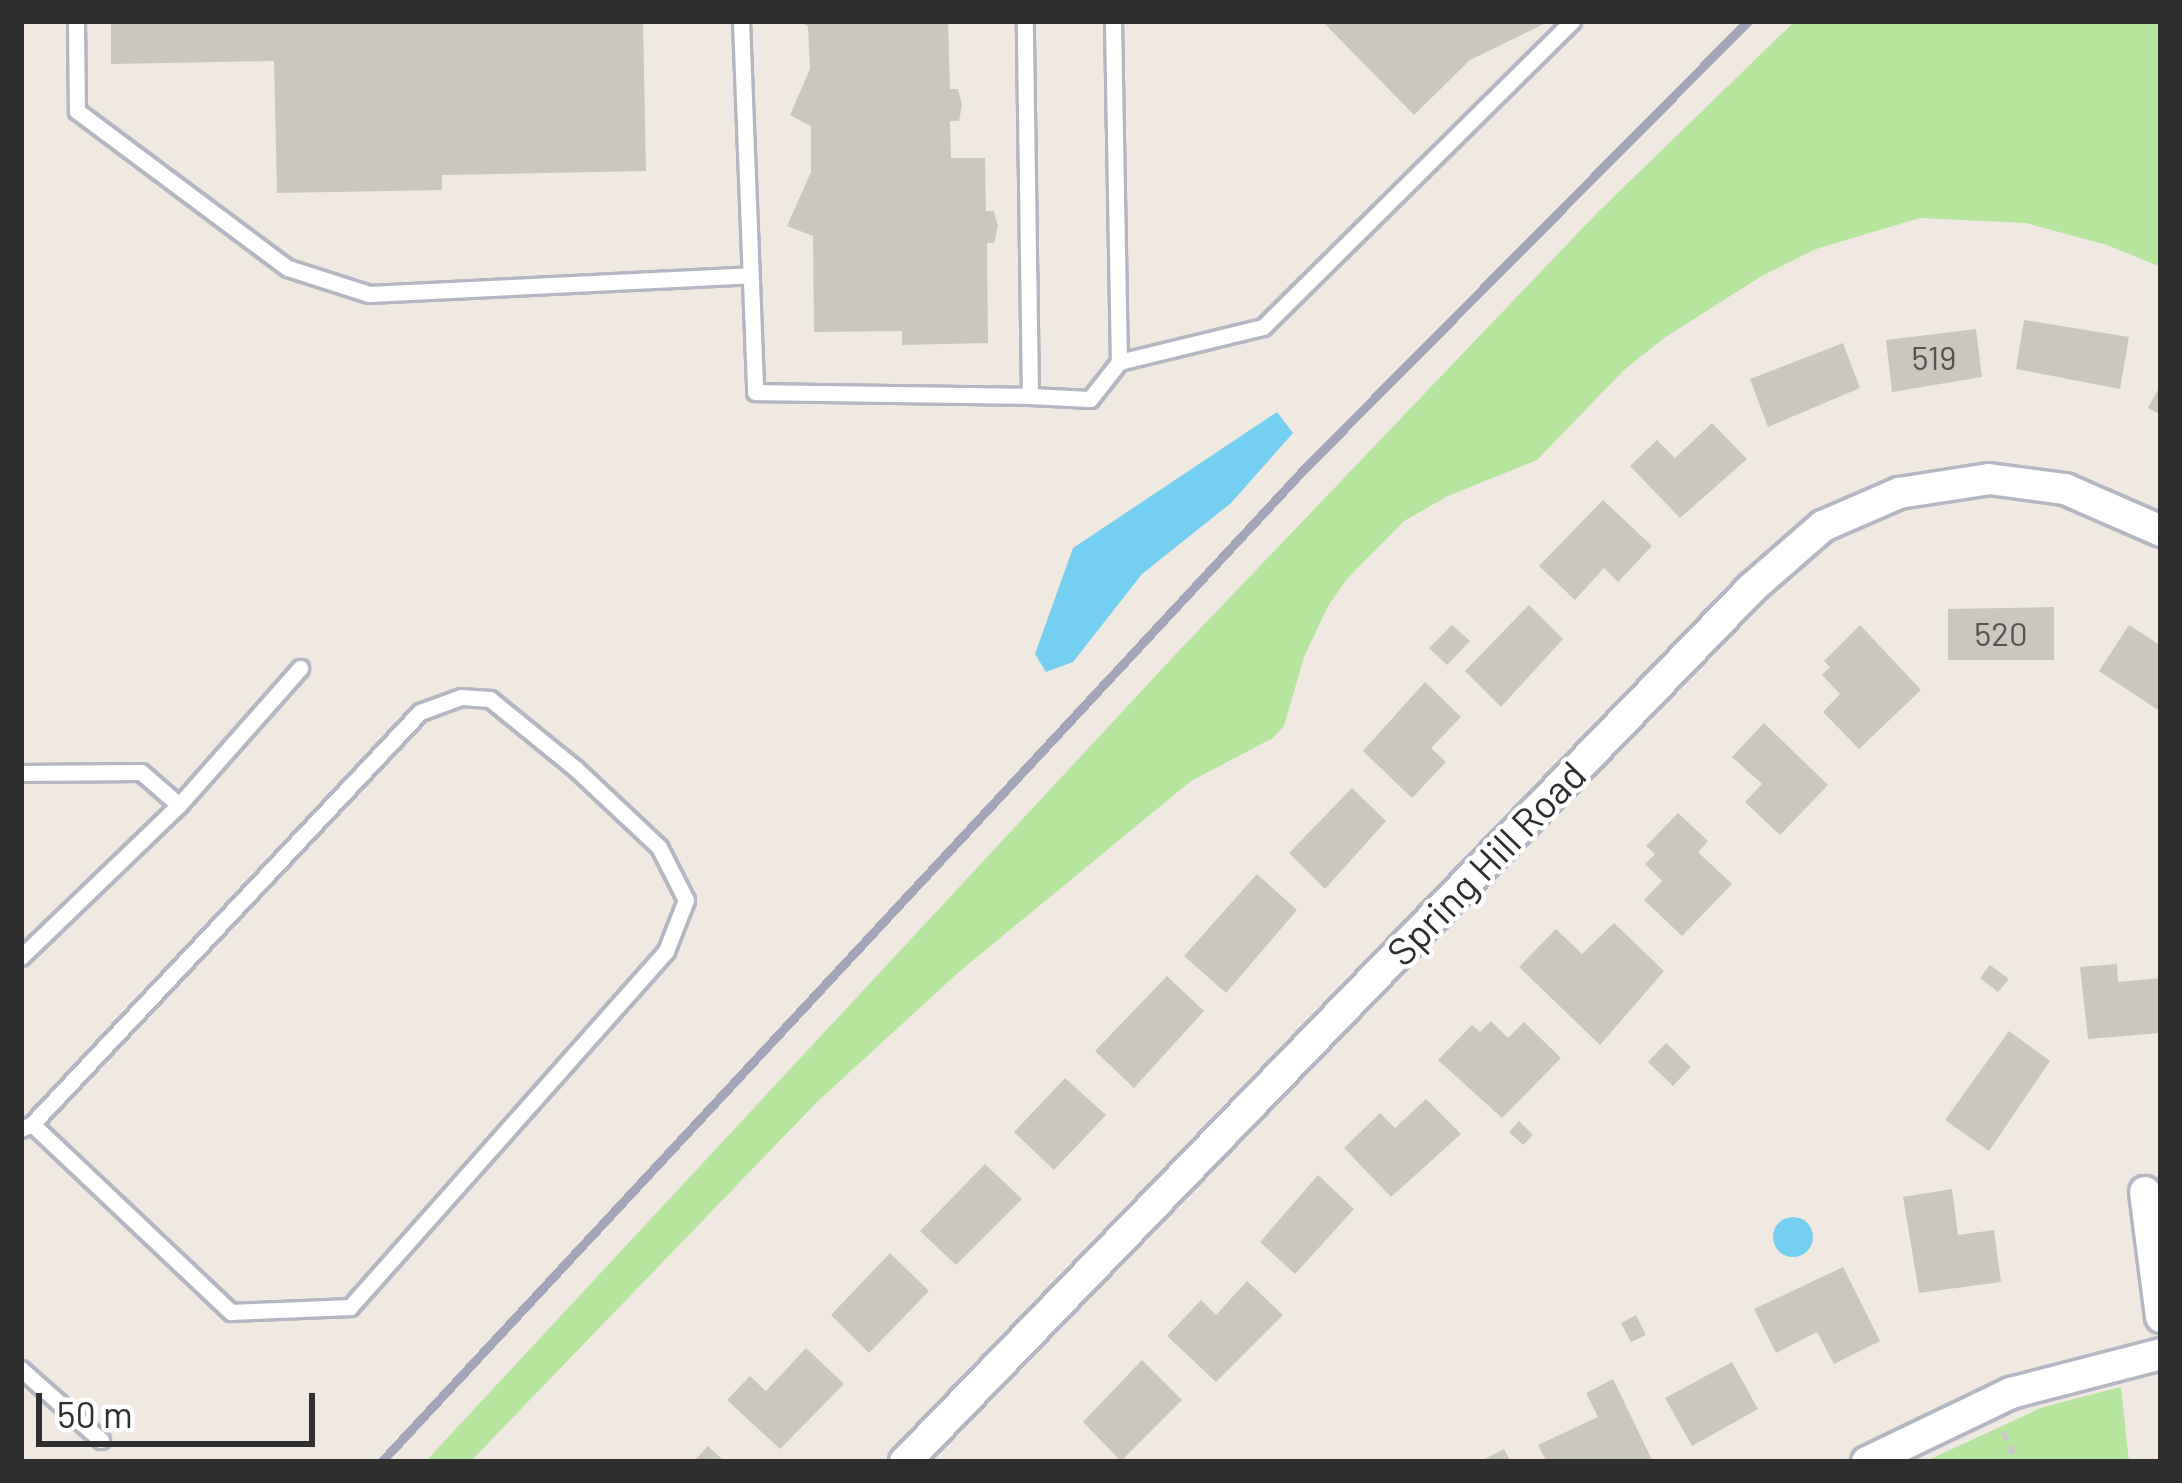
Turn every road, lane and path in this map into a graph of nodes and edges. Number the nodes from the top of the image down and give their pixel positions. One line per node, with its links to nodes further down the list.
1 (76, 21): 6 (lane)
2 (740, 21): 6 (lane)
3 (1025, 21): 8 (lane)
4 (1113, 21): 7 (lane)
5 (1572, 21): 7 (lane)
6 (751, 275): 8 (lane)
7 (1119, 362): 8 (lane)
8 (1030, 396)
9 (2161, 531): 20 (street, Spring Hill Road)
10 (300, 668): 12 (lane)
11 (21, 773): 12 (lane)
12 (179, 805): 13 (lane)
13 (21, 957)
14 (27, 1127): 14 (lane)
15 (2145, 1192): 16 (street)
16 (2161, 1318)
17 (2161, 1354): 21 (street)
18 (21, 1370): 19 (lane)
19 (101, 1441)
20 (905, 1462)
21 (1867, 1462)

